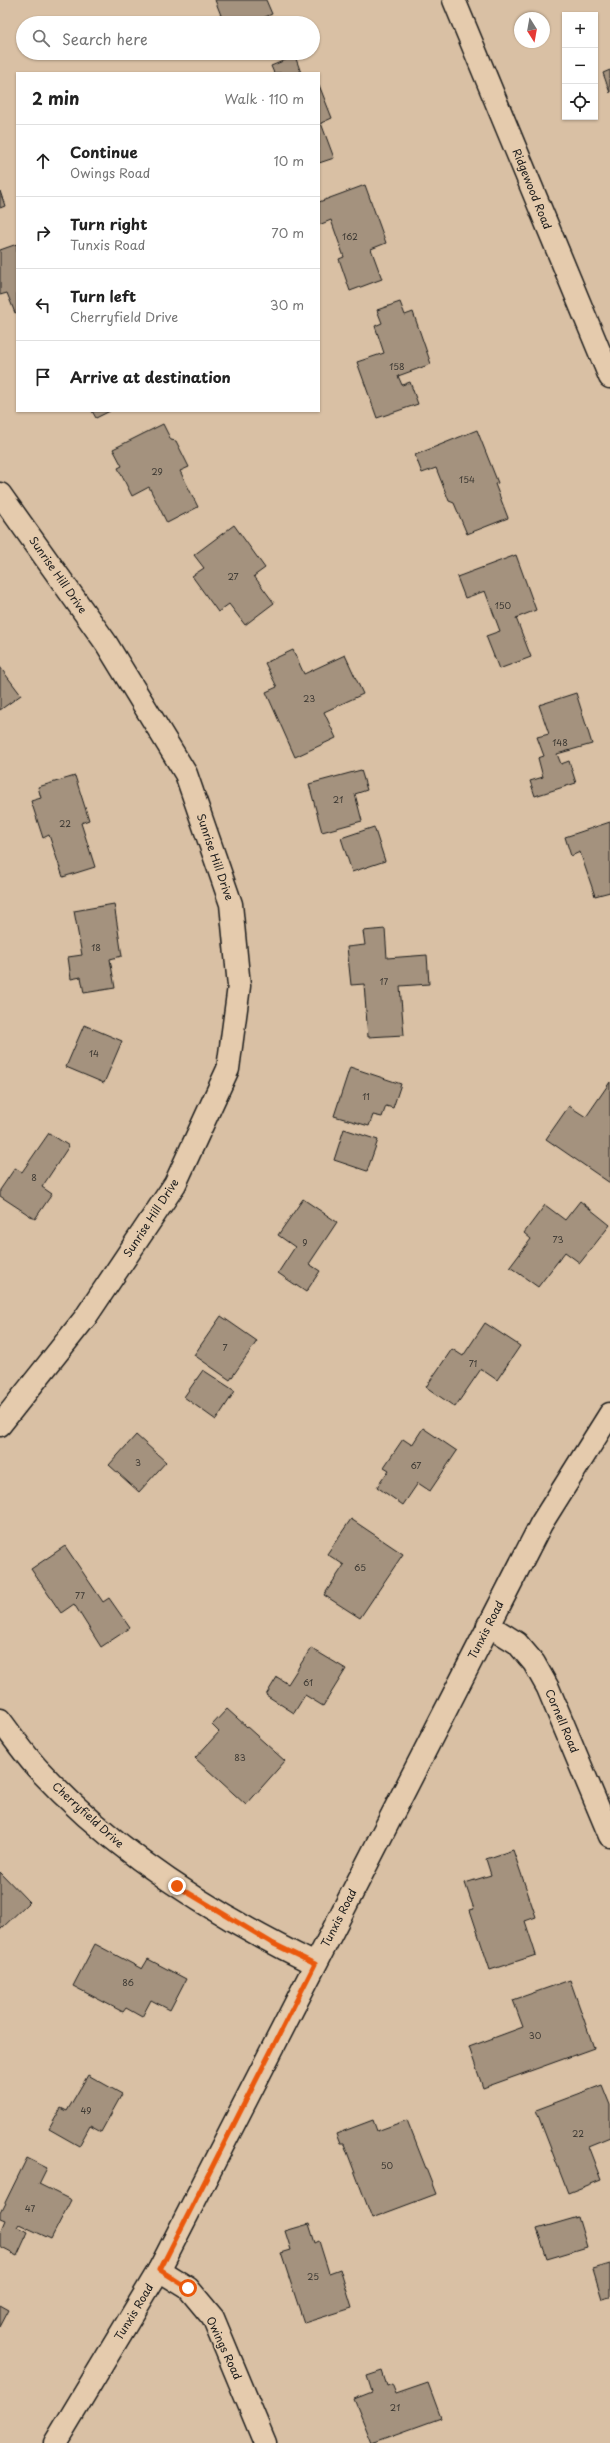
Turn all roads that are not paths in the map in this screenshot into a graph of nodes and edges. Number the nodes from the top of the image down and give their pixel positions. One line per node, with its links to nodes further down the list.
1 (454, 0): 2 (street, Ridgewood Road)
2 (610, 377)
3 (0, 494): 5 (street, Sunrise Hill Drive)
4 (610, 1414): 6 (street, Tunxis Road)
5 (0, 1425)
6 (488, 1625): 8 (street, Cornell Road); 9 (street, Tunxis Road)
7 (0, 1720): 9 (street, Cherryfield Drive)
8 (610, 1836)
9 (315, 1964): 10 (street, Tunxis Road)
10 (160, 2270): 11 (street, Tunxis Road); 12 (street, Owings Road)
11 (55, 2443)
12 (265, 2443)

